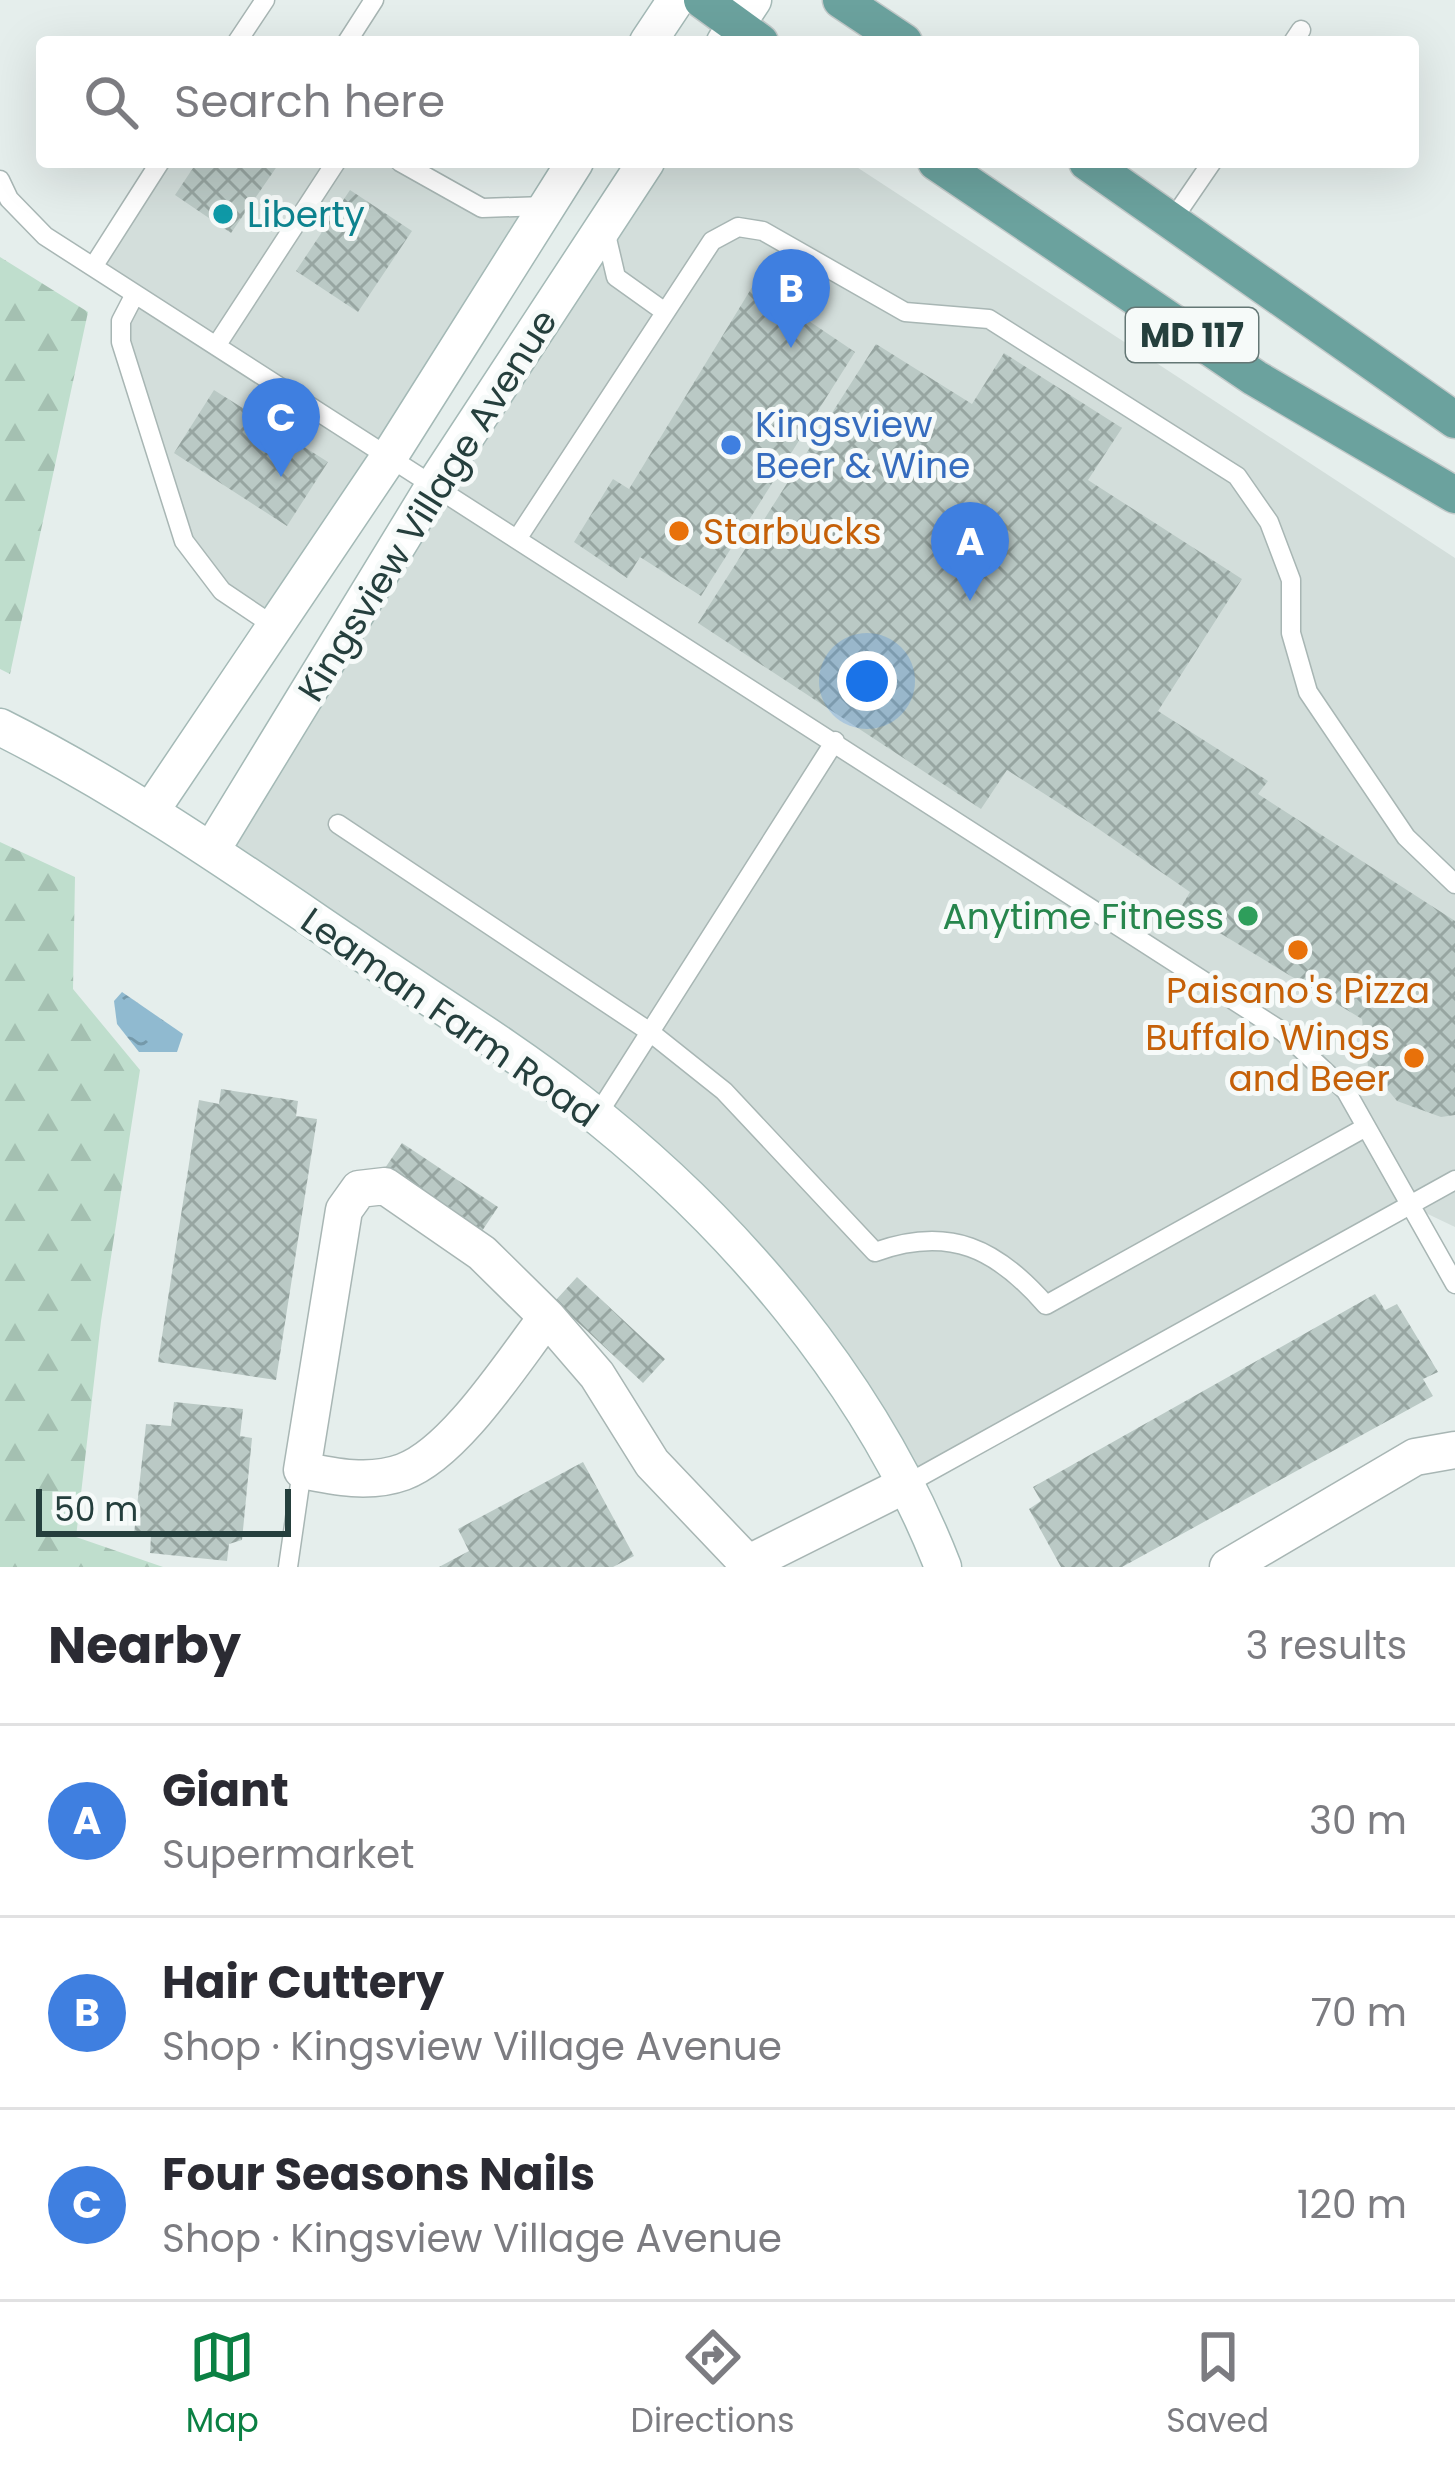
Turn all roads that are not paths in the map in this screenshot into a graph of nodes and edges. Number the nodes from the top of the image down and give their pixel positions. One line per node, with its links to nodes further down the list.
1 (265, 0): 7 (lane)
2 (374, 0): 8 (lane)
3 (676, 0): 9 (street)
4 (702, 0): 6 (main road)
5 (841, 0): 10 (main road)
6 (743, 27)
7 (241, 36)
8 (351, 36)
9 (652, 36)
10 (895, 36)
11 (156, 168): 23 (lane)
12 (332, 168): 26 (lane)
13 (410, 168): 20 (lane)
14 (571, 168): 20 (street, Kingsview Village Avenue)
15 (642, 168): 22 (street, Kingsview Village Avenue)
16 (946, 168): 30 (main road, MD 117)
17 (1096, 168): 21 (main road, MD 117)
18 (1208, 168): 21 (lane)
19 (0, 180): 23 (lane)
20 (548, 205): 28 (street, Kingsview Village Avenue)
21 (1173, 219): 27 (main road, MD 117)
22 (605, 225): 25 (lane); 29 (street, Kingsview Village Avenue)
23 (92, 267): 24 (lane)
24 (135, 294): 26 (lane); 32 (lane)
25 (665, 312): 31 (lane); 38 (lane)
26 (216, 346): 28 (lane)
27 (1455, 420)
28 (389, 457): 29 (lane); 32 (street, Kingsview Village Avenue)
29 (435, 484): 31 (lane); 37 (street, Kingsview Village Avenue)
30 (1455, 496)
31 (519, 536): 34 (lane)
32 (274, 626): 35 (street, Kingsview Village Avenue)
33 (0, 727): 35 (street, Leaman Farm Road)
34 (835, 741): 39 (lane); 41 (lane)
35 (149, 812): 37 (street, Leaman Farm Road)
36 (338, 824): 39 (lane)
37 (212, 851): 40 (street, Leaman Farm Road)
38 (1455, 884)
39 (650, 1031): 40 (lane); 41 (lane)
40 (596, 1117): 48 (street, Leaman Farm Road)
41 (1366, 1127): 43 (lane)
42 (1455, 1180): 43 (lane)
43 (1411, 1206): 44 (lane); 48 (lane)
44 (1455, 1284)
45 (547, 1317): 47 (street); 47 (street); 49 (street)
46 (1455, 1450): 52 (street)
47 (302, 1470): 50 (lane)
48 (904, 1486): 49 (street); 51 (street, Leaman Farm Road)
49 (750, 1565)
50 (288, 1567)
51 (944, 1567)
52 (1228, 1567)

